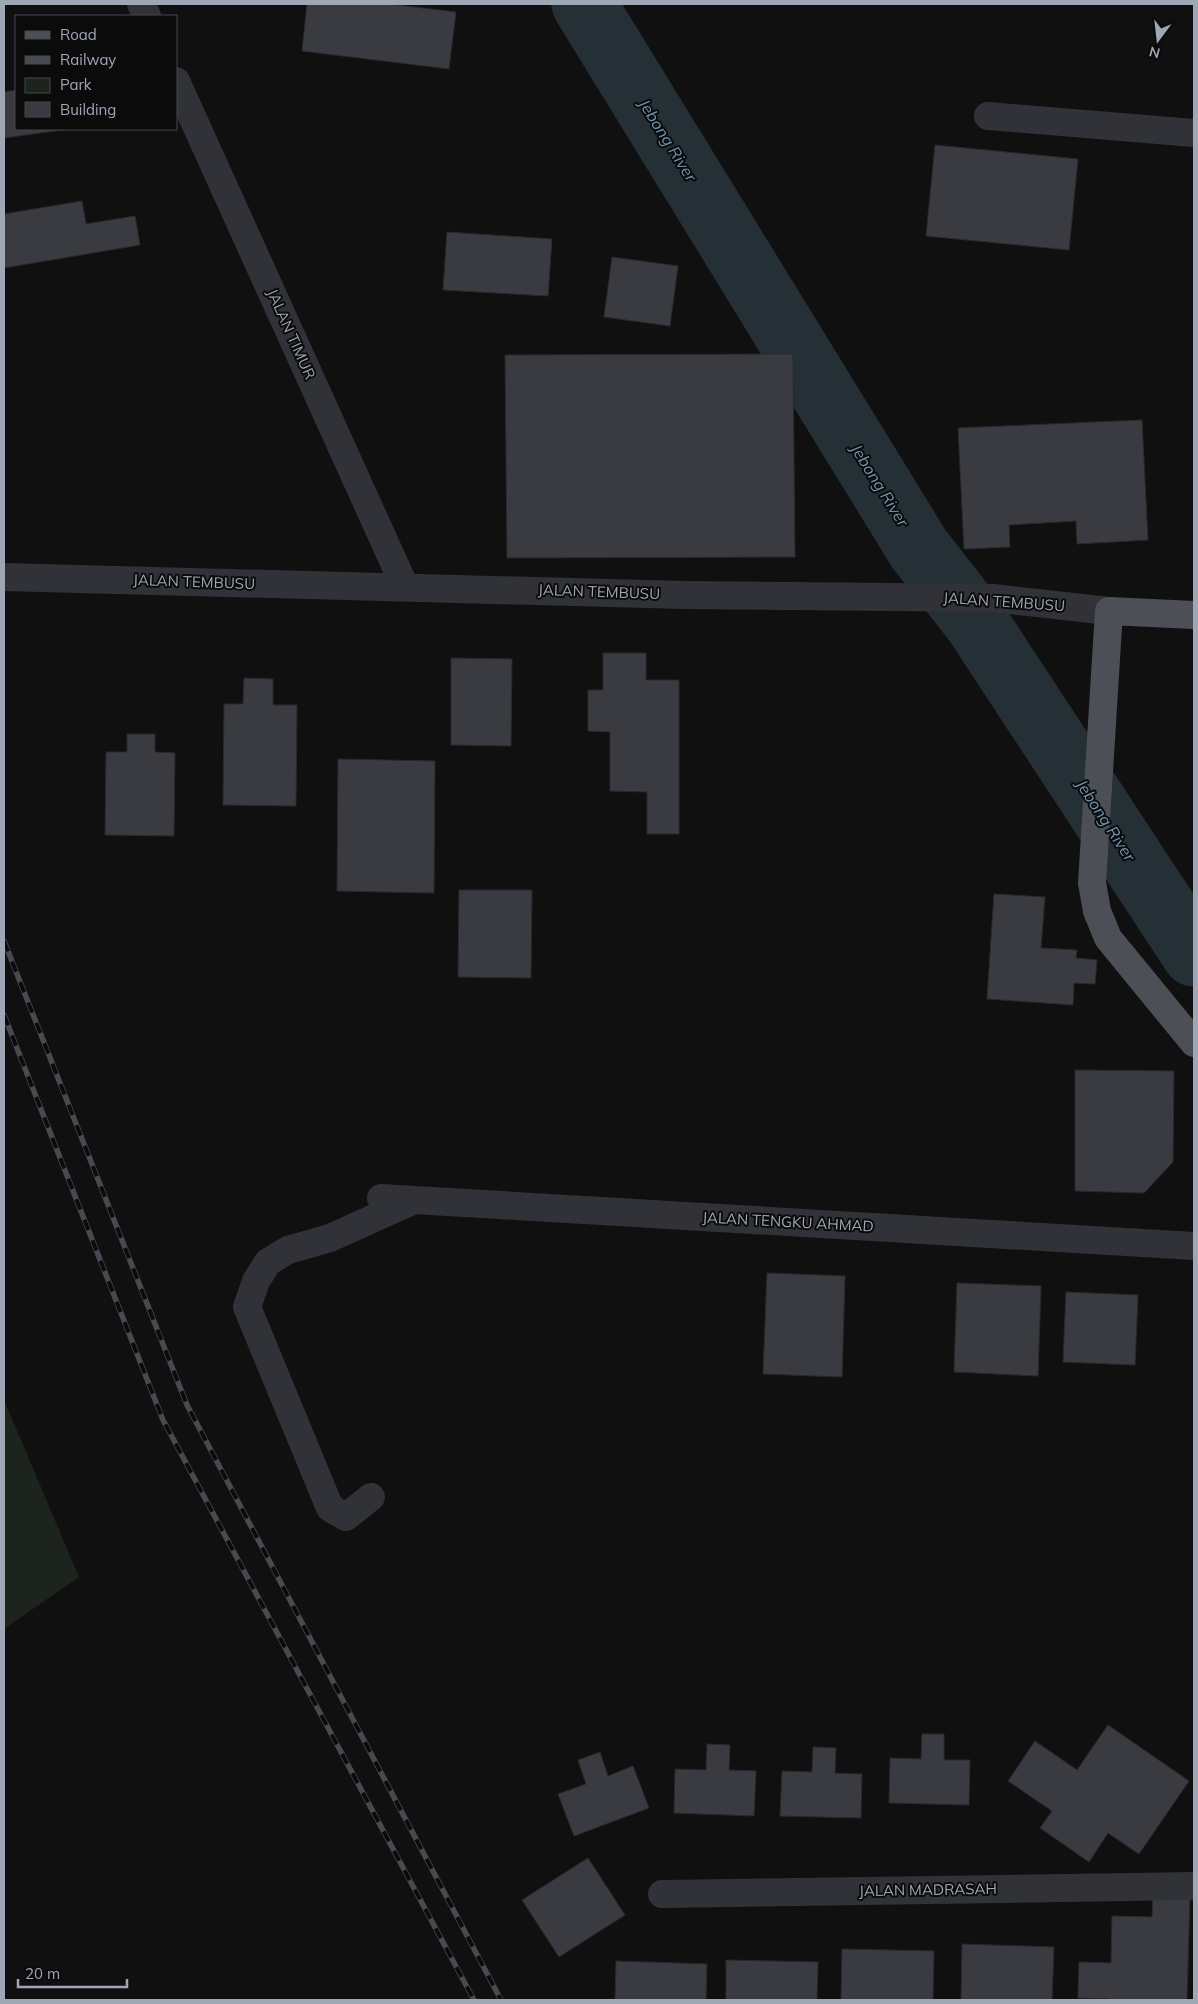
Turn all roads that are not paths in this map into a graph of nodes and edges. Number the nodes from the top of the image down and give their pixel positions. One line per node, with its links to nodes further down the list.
1 (178, 85): 5 (street, JALAN TIMUR)
2 (988, 116): 3 (street)
3 (1194, 133)
4 (4, 577): 5 (street, JALAN TEMBUSU)
5 (405, 587): 6 (street, JALAN TEMBUSU)
6 (1109, 611): 7 (main road, JALAN TEMBUSU); 8 (main road)
7 (1194, 614)
8 (1194, 1042)
9 (381, 1198): 10 (street, JALAN TENGKU AHMAD)
10 (416, 1200): 11 (street, JALAN TENGKU AHMAD); 12 (street)
11 (1194, 1246)
12 (371, 1497)
13 (1194, 1886): 14 (street, JALAN MADRASAH)
14 (662, 1894)

